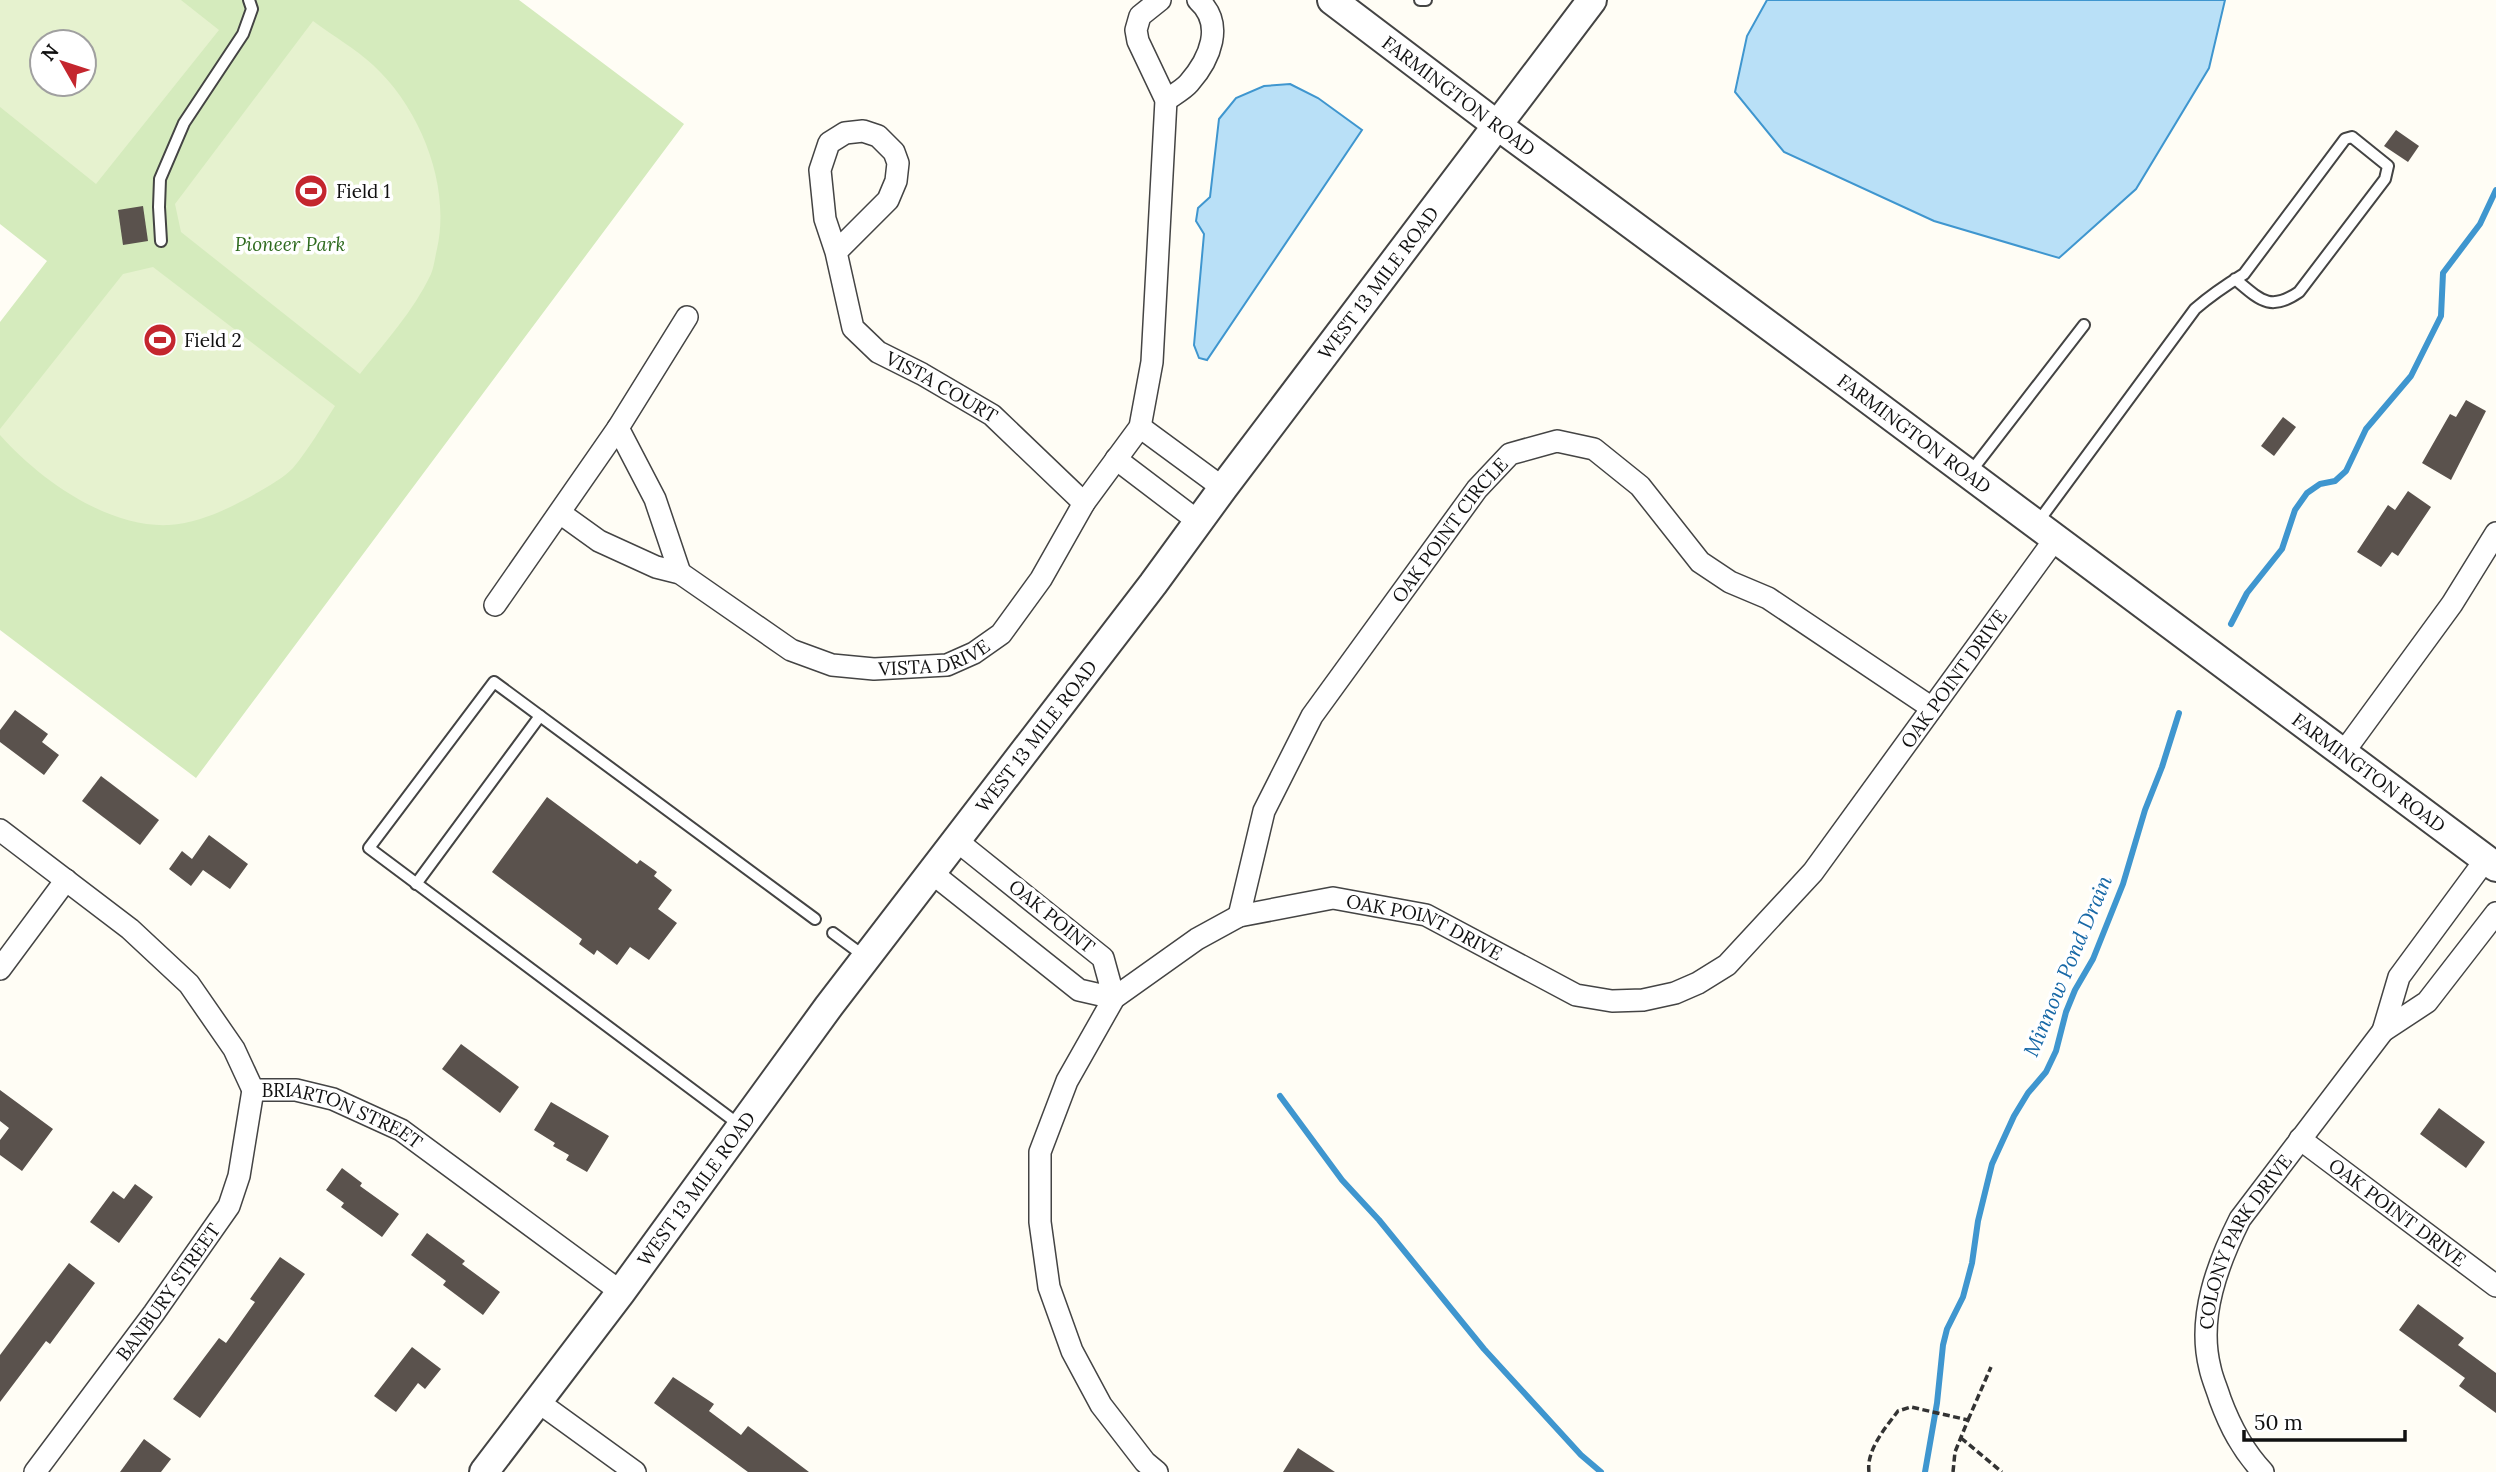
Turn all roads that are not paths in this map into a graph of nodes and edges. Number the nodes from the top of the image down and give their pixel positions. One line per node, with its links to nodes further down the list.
1 (249, 0): 10 (lane)
2 (1160, 0): 8 (street, VISTA DRIVE)
3 (1198, 0): 8 (street)
4 (1332, 0): 9 (street, FARMINGTON ROAD)
5 (1420, 0): 6 (lane)
6 (1426, 0)
7 (1592, 0): 9 (street, WEST 13 MILE ROAD)
8 (1166, 100): 15 (street, VISTA DRIVE)
9 (1497, 125): 18 (street, FARMINGTON ROAD); 19 (street, WEST 13 MILE ROAD)
10 (161, 241)
11 (836, 252): 11 (street, VISTA COURT); 20 (street, VISTA COURT)
12 (2235, 279): 12 (lane); 23 (lane)
13 (687, 317): 16 (street)
14 (2084, 325): 18 (lane)
15 (1140, 427): 17 (street, VISTA DRIVE); 19 (street)
16 (618, 428): 21 (street); 25 (street)
17 (1116, 460): 20 (street, VISTA DRIVE); 22 (street)
18 (1969, 474): 23 (street, FARMINGTON ROAD)
19 (1223, 488): 22 (street, WEST 13 MILE ROAD)
20 (1084, 503): 25 (street, VISTA DRIVE)
21 (560, 513): 25 (street, VISTA DRIVE); 26 (street)
22 (1199, 522): 31 (street, WEST 13 MILE ROAD)
23 (2046, 532): 27 (street, OAK POINT DRIVE); 29 (street, FARMINGTON ROAD)
24 (2496, 533): 29 (street)
25 (680, 573)
26 (495, 605)
27 (1932, 708): 37 (street, OAK POINT DRIVE); 37 (street, OAK POINT CIRCLE)
28 (540, 716): 35 (lane); 35 (lane); 38 (lane)
29 (2343, 753): 32 (street, FARMINGTON ROAD)
30 (0, 830): 34 (street, BRIARTON STREET)
31 (957, 841): 33 (street, WEST 13 MILE ROAD); 42 (street, OAK POINT)
32 (2491, 863): 43 (street, COLONY PARK DRIVE)
33 (932, 873): 40 (street, WEST 13 MILE ROAD); 42 (street)
34 (66, 880): 41 (street); 44 (street, BRIARTON STREET)
35 (416, 884): 45 (lane)
36 (2496, 913): 43 (street, COLONY PARK DRIVE)
37 (1239, 916): 42 (street, OAK POINT DRIVE)
38 (815, 919)
39 (833, 933): 40 (lane)
40 (867, 958): 45 (street, WEST 13 MILE ROAD)
41 (0, 969)
42 (1114, 998): 53 (street, OAK POINT DRIVE)
43 (2383, 1031): 46 (street, COLONY PARK DRIVE)
44 (253, 1090): 48 (street, BRIARTON STREET); 50 (street, BANBURY STREET)
45 (742, 1126): 48 (street, WEST 13 MILE ROAD)
46 (2300, 1139): 47 (street, OAK POINT DRIVE); 54 (street, COLONY PARK DRIVE)
47 (2496, 1286)
48 (621, 1292): 49 (street, WEST 13 MILE ROAD)
49 (537, 1401): 51 (street, WEST 13 MILE ROAD); 52 (street)
50 (35, 1472)
51 (484, 1472)
52 (635, 1472)
53 (1157, 1472)
54 (2263, 1472)

